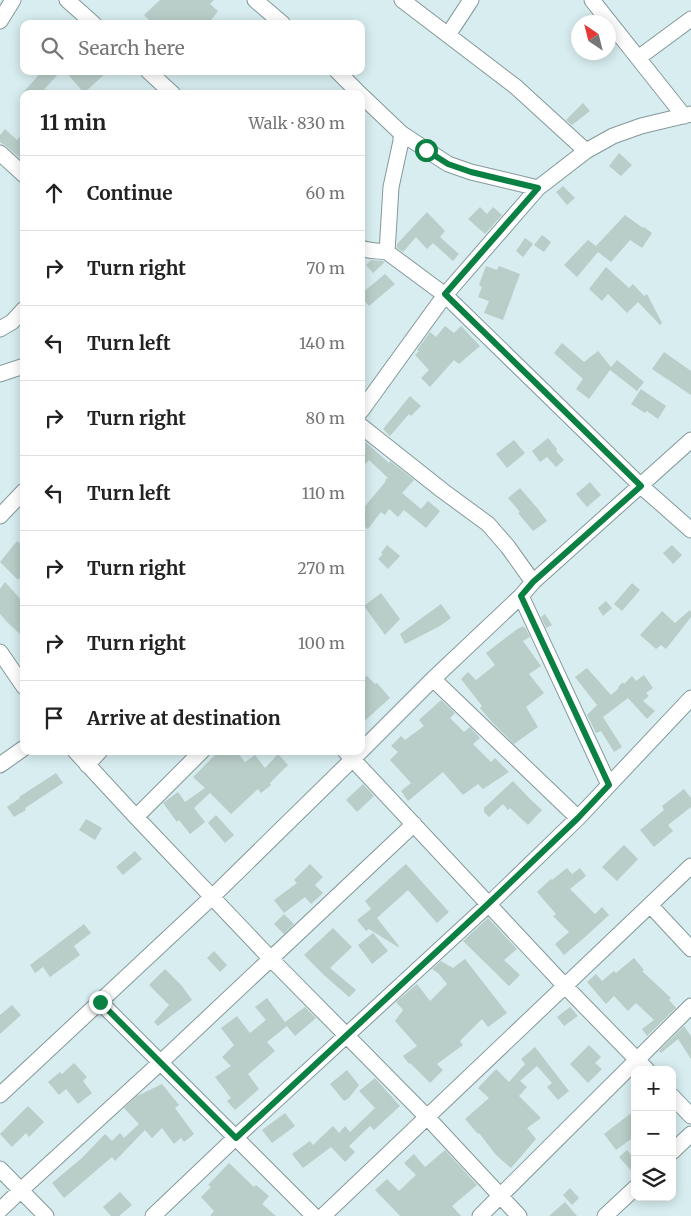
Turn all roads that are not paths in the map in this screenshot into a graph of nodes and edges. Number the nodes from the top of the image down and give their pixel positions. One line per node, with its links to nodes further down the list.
1 (13, 0): 10 (street)
2 (67, 0): 8 (street)
3 (255, 0): 9 (street)
4 (402, 0): 11 (street)
5 (471, 0): 11 (street)
6 (592, 0): 12 (street)
7 (691, 19): 12 (street)
8 (90, 20)
9 (278, 20)
10 (0, 22)
11 (448, 35): 20 (street)
12 (638, 58): 18 (street)
13 (152, 75): 15 (street)
14 (341, 75): 16 (street)
15 (169, 90)
16 (357, 90)
17 (365, 98): 19 (street)
18 (687, 115): 20 (street)
19 (400, 133): 23 (street); 24 (street)
20 (586, 151): 23 (street)
21 (0, 153): 22 (street)
22 (20, 171)
23 (538, 188): 26 (street)
24 (387, 252): 25 (street); 26 (street)
25 (365, 253)
26 (445, 294): 31 (street); 34 (street)
27 (20, 314): 28 (street)
28 (0, 329)
29 (20, 367): 30 (street)
30 (0, 374)
31 (365, 405)
32 (365, 429): 38 (street)
33 (691, 440): 34 (street)
34 (641, 486): 37 (street); 38 (street)
35 (20, 495): 36 (street)
36 (0, 516)
37 (691, 530)
38 (533, 582): 39 (street)
39 (521, 596): 41 (street); 53 (street)
40 (0, 652): 42 (street)
41 (433, 679): 44 (street); 55 (street)
42 (20, 681)
43 (691, 698): 53 (street)
44 (365, 744)
45 (20, 751): 51 (street)
46 (78, 755): 52 (street)
47 (96, 755): 52 (street)
48 (198, 755): 54 (street)
49 (353, 755): 58 (street)
50 (357, 755): 56 (street)
51 (0, 765)
52 (87, 765): 54 (street)
53 (609, 785): 55 (street)
54 (136, 817): 58 (street)
55 (578, 818): 59 (street)
56 (414, 824): 59 (street); 62 (street)
57 (691, 866): 60 (street)
58 (212, 897): 62 (street); 64 (street)
59 (488, 904): 63 (street); 66 (street)
60 (650, 905): 61 (street); 63 (street)
61 (691, 949)
62 (271, 959): 66 (street); 67 (street)
63 (564, 986): 68 (street); 72 (street)
64 (100, 1002): 67 (street); 69 (street)
65 (691, 1006): 68 (street)
66 (347, 1036): 72 (street); 74 (street)
67 (161, 1062): 74 (street); 77 (street)
68 (642, 1065): 79 (street)
69 (0, 1095)
70 (676, 1100): 71 (street)
71 (691, 1116)
72 (427, 1117): 79 (street); 84 (street)
73 (691, 1134): 75 (street)
74 (236, 1138): 82 (street); 83 (street)
75 (676, 1148)
76 (0, 1169): 77 (street)
77 (21, 1190): 80 (street); 81 (street)
78 (631, 1192): 87 (street)
79 (500, 1196): 85 (street); 86 (street)
80 (0, 1210)
81 (46, 1216)
82 (153, 1216)
83 (314, 1216)
84 (323, 1216)
85 (480, 1216)
86 (519, 1216)
87 (605, 1216)

